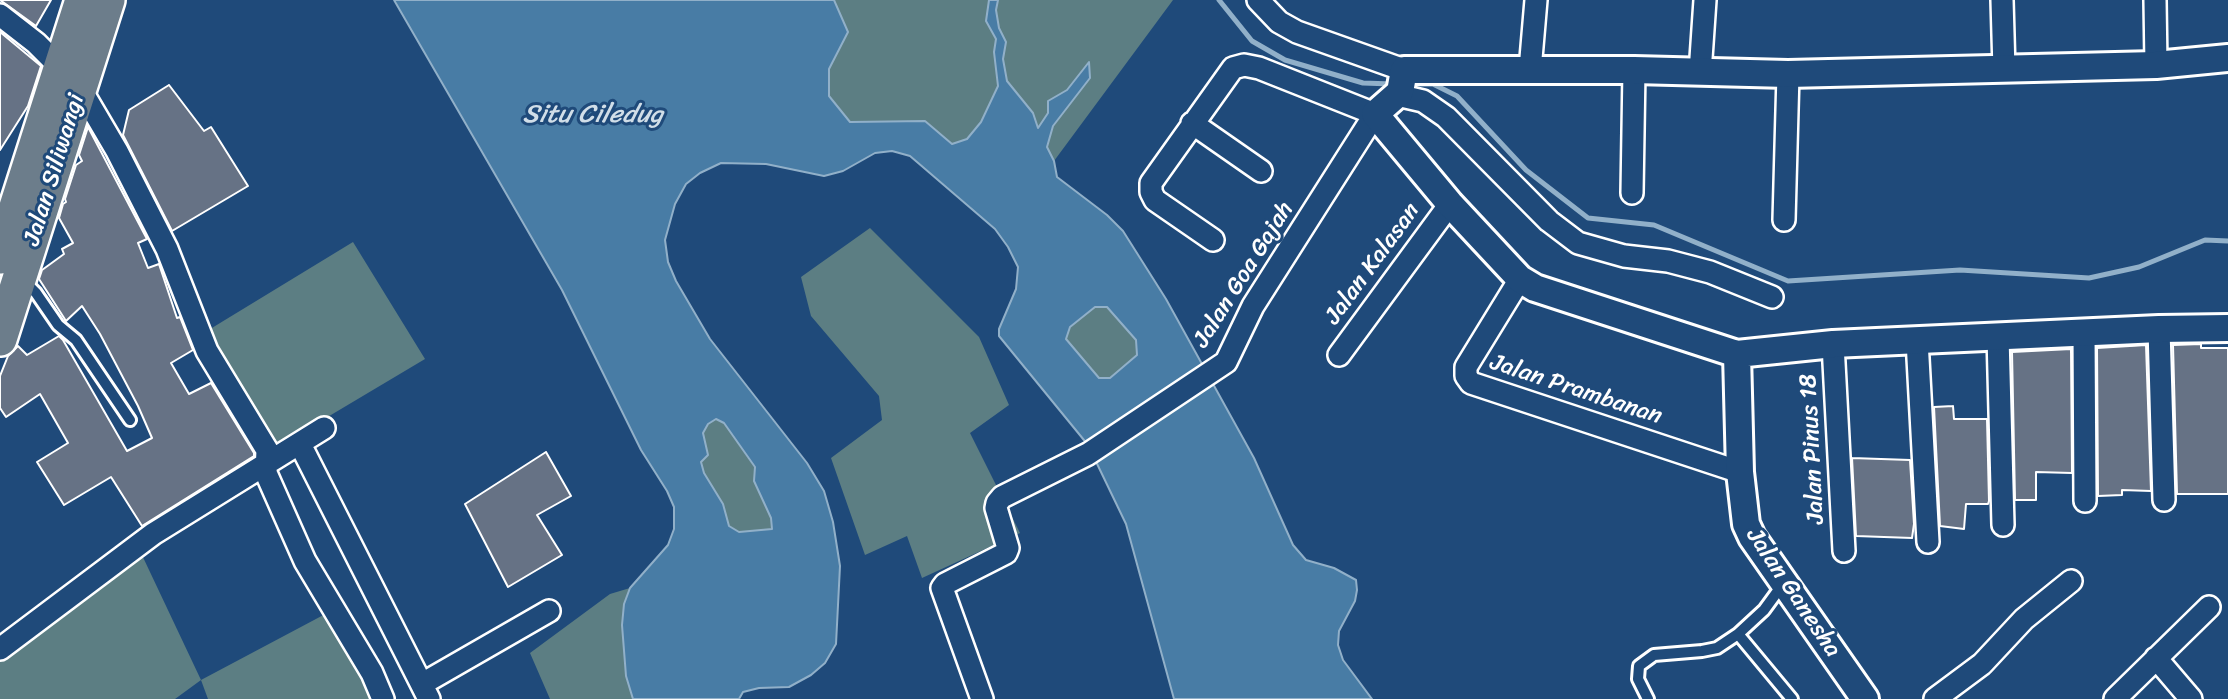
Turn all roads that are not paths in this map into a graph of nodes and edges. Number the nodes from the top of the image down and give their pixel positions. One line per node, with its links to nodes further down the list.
1 (82, 0): 16 (main road, Jalan Siliwangi)
2 (108, 0): 16 (main road, Jalan Siliwangi)
3 (1258, 0): 17 (street)
4 (1536, 0): 13 (street)
5 (1705, 0): 14 (street)
6 (2002, 0): 12 (street)
7 (2155, 0): 10 (street)
8 (0, 15): 16 (street)
9 (2228, 58): 10 (street)
10 (2156, 65): 12 (street)
11 (1634, 70): 13 (street); 14 (street); 21 (street)
12 (2004, 70): 15 (street)
13 (1530, 71): 17 (street)
14 (1700, 73): 15 (street)
15 (1788, 74): 23 (street)
16 (70, 78): 25 (main road, Jalan Siliwangi); 40 (street)
17 (1401, 84): 18 (street); 27 (street)
18 (1375, 114): 19 (street); 22 (street); 56 (street, Jalan Goa Gajah)
19 (1192, 123): 20 (street); 24 (street)
20 (1261, 171)
21 (1632, 192)
22 (1450, 204): 26 (street); 36 (street, Jalan Kalasan)
23 (1784, 220)
24 (1213, 240)
25 (10, 268): 32 (main road, Jalan Siliwangi); 37 (lane)
26 (1520, 279): 35 (street); 41 (street, Jalan Prambanan)
27 (1772, 297)
28 (2228, 328): 29 (street)
29 (2159, 329): 30 (street); 42 (street)
30 (2084, 332): 31 (street); 43 (street)
31 (1998, 336): 33 (street); 44 (street)
32 (0, 339)
33 (1917, 340): 34 (street); 45 (street)
34 (1833, 344): 35 (street); 46 (street, Jalan Pinus 18)
35 (1737, 354): 41 (street, Jalan Ganesha)
36 (1339, 355)
37 (130, 420)
38 (324, 428): 39 (street)
39 (300, 444): 40 (street); 54 (street)
40 (266, 465): 52 (street); 55 (street)
41 (1740, 472): 48 (street, Jalan Ganesha)
42 (2164, 500)
43 (2085, 501)
44 (2003, 525)
45 (1928, 542)
46 (1844, 551)
47 (2071, 581): 60 (street)
48 (1784, 584): 51 (lane); 59 (street, Jalan Ganesha)
49 (2209, 607): 53 (street)
50 (548, 611): 54 (street)
51 (1738, 634): 57 (lane); 58 (lane)
52 (0, 649)
53 (2156, 657): 61 (street); 62 (street)
54 (425, 691)
55 (383, 699)
56 (982, 699)
57 (1648, 699)
58 (1792, 699)
59 (1865, 699)
60 (1935, 699)
61 (2115, 699)
62 (2191, 699)

